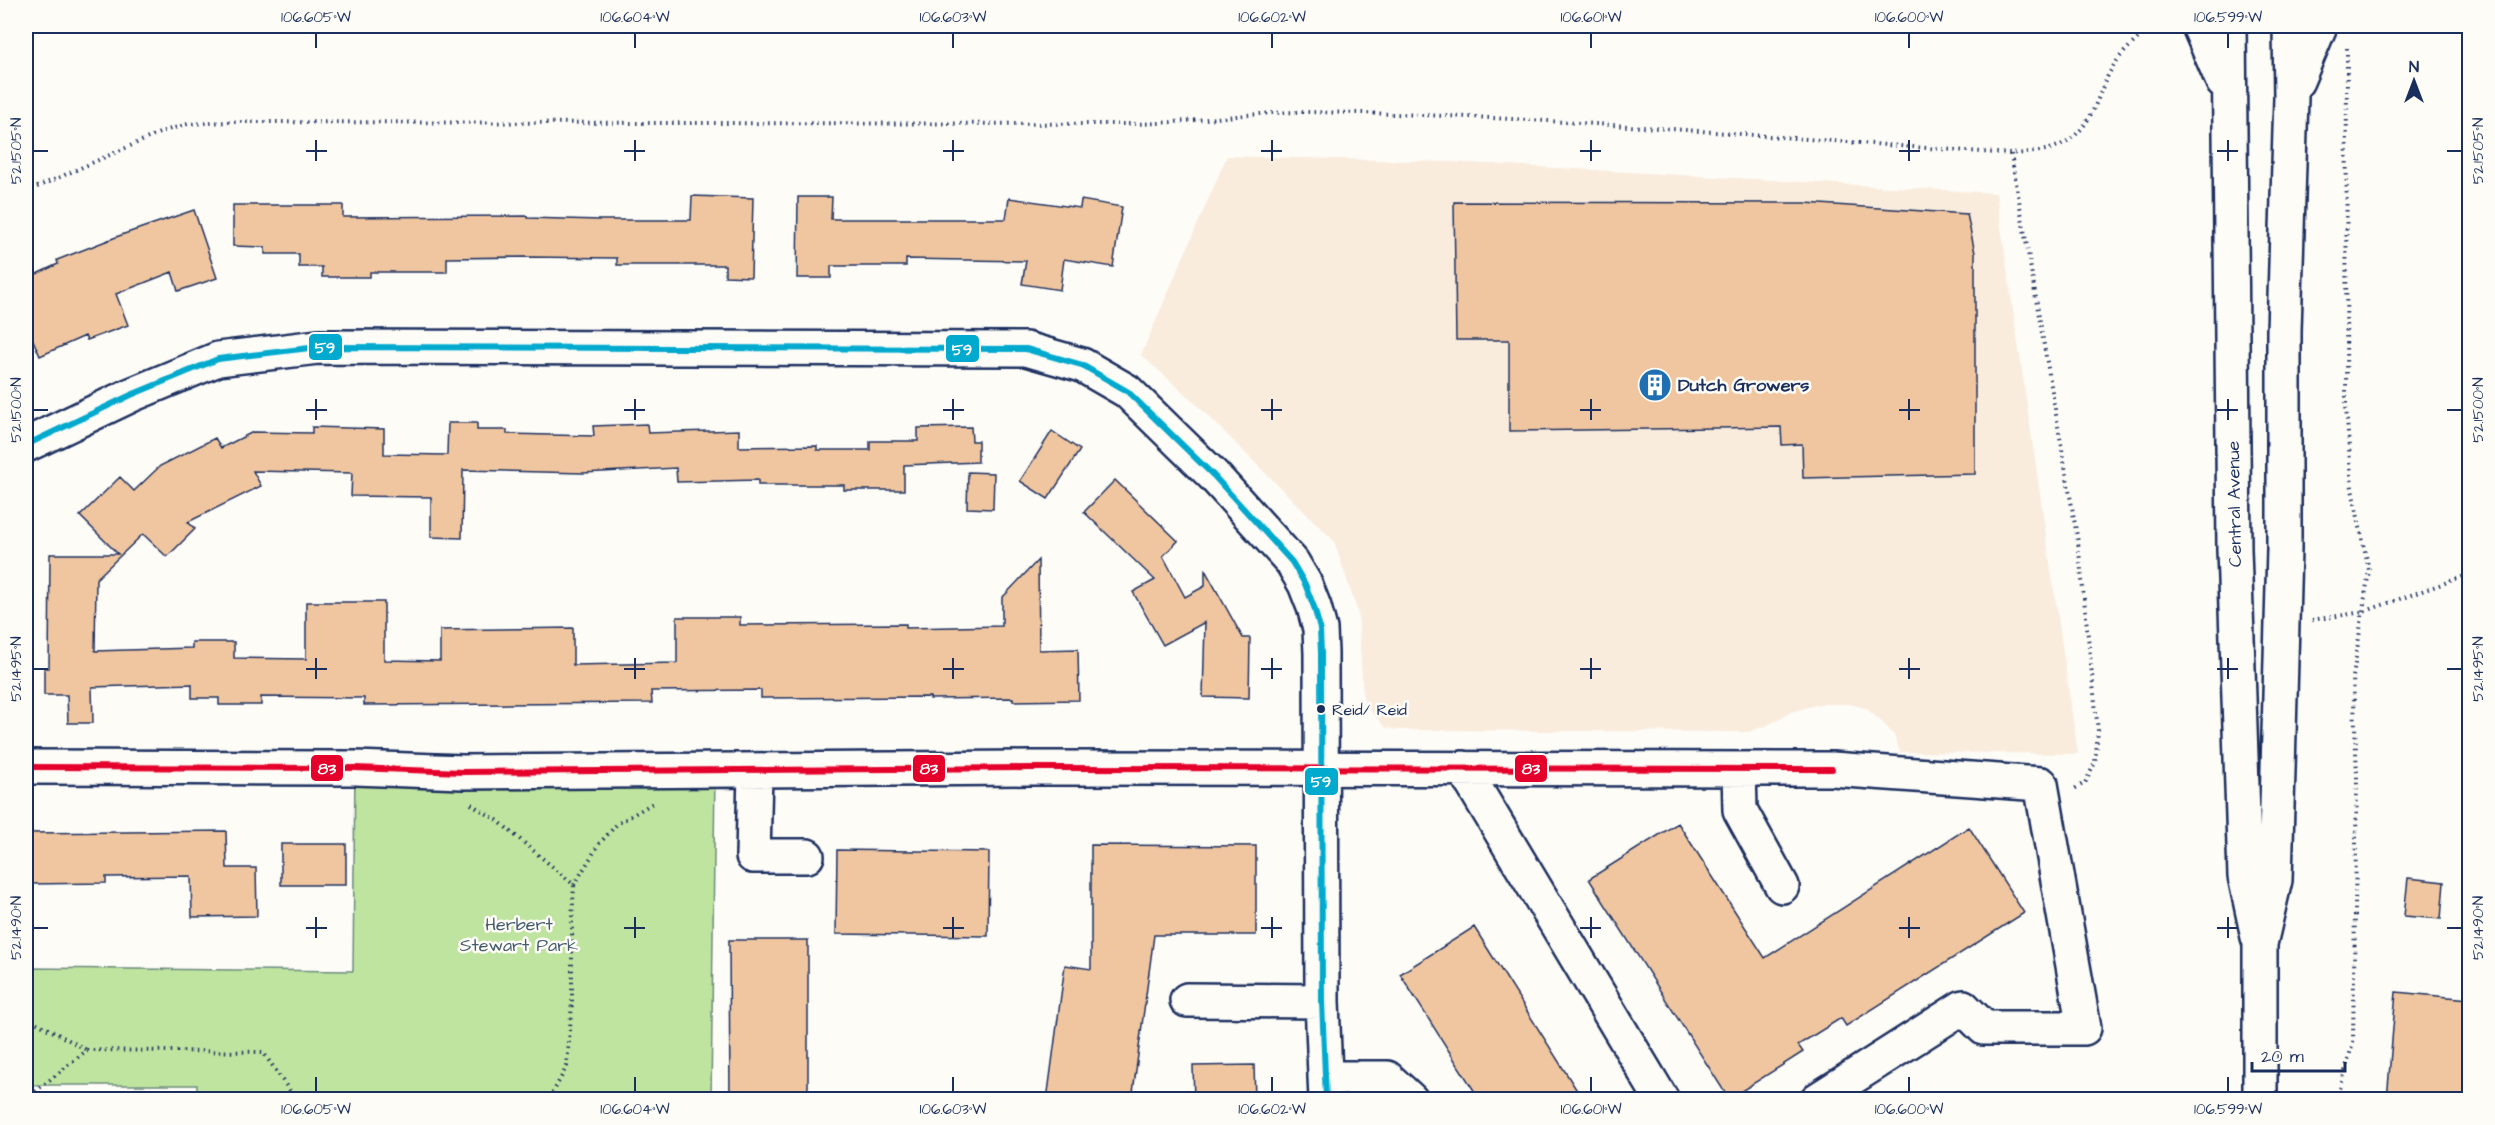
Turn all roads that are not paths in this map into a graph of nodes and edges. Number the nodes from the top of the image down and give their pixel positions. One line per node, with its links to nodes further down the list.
1 (2199, 26): 5 (street)
2 (2229, 26): 5 (street, Central Avenue)
3 (2290, 26): 6 (street, Central Avenue)
4 (2335, 32): 6 (street)
5 (2230, 96): 15 (street, Central Avenue)
6 (2291, 97): 15 (street, Central Avenue)
7 (26, 445): 11 (street)
8 (26, 767): 12 (street)
9 (1463, 768): 10 (street); 11 (street); 20 (street)
10 (1739, 769): 14 (street); 21 (street)
11 (1323, 770): 12 (street); 17 (street)
12 (754, 772): 13 (street)
13 (807, 856)
14 (1782, 886)
15 (2260, 944): 22 (street, Central Avenue)
16 (1186, 1000): 17 (street)
17 (1322, 1001): 18 (street)
18 (1325, 1089): 19 (street)
19 (1410, 1100)
20 (1662, 1100)
21 (1817, 1100)
22 (2260, 1100)

